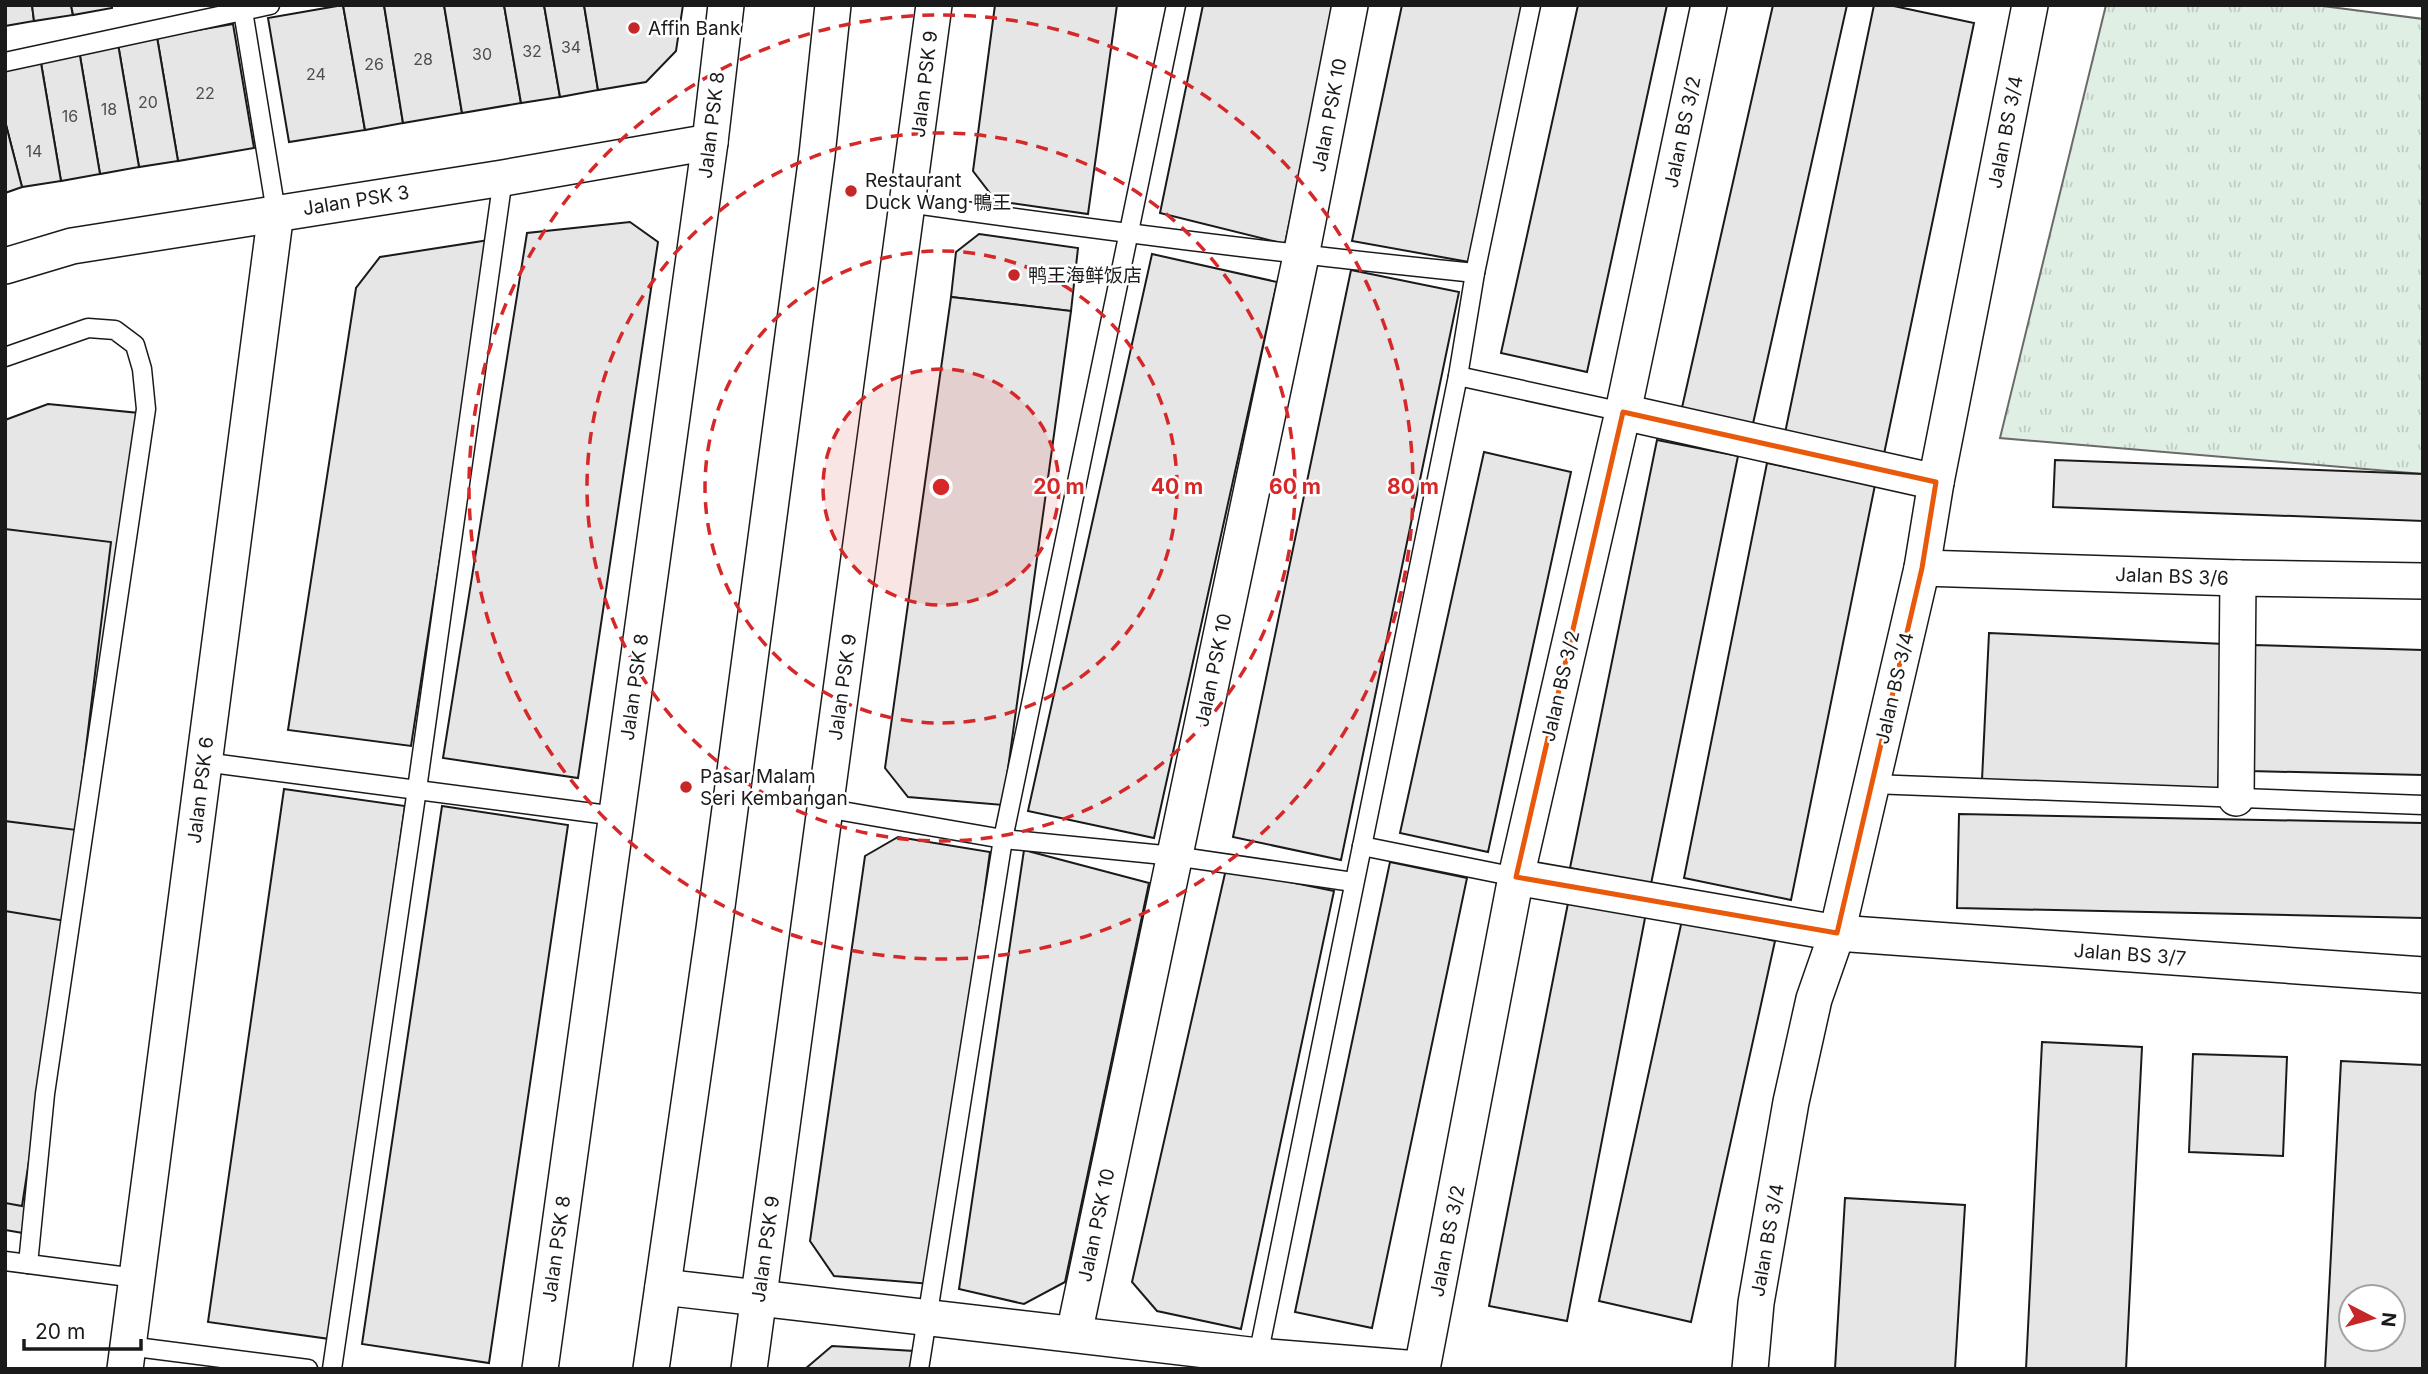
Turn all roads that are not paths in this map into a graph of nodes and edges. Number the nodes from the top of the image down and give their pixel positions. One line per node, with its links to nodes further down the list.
1 (270, 5): 10 (lane)
2 (726, 5): 12 (street, Jalan PSK 8)
3 (833, 5): 44 (street)
4 (934, 5): 14 (street, Jalan PSK 9)
5 (1176, 5): 16 (lane)
6 (1350, 5): 17 (street, Jalan PSK 10)
7 (1531, 5): 19 (lane)
8 (1709, 5): 22 (street, Jalan BS 3/2)
9 (2031, 5): 23 (street, Jalan BS 3/4)
10 (242, 7): 11 (lane); 15 (lane)
11 (5, 62)
12 (710, 142): 13 (street, Jalan PSK 3); 33 (street, Jalan PSK 8)
13 (503, 178): 15 (street, Jalan PSK 3); 29 (lane)
14 (908, 203): 16 (lane); 32 (street, Jalan PSK 9)
15 (276, 212): 18 (street, Jalan PSK 3); 27 (street, Jalan PSK 6)
16 (1130, 234): 17 (lane); 34 (lane)
17 (1301, 256): 19 (lane); 36 (street, Jalan PSK 10)
18 (5, 266)
19 (1475, 273): 21 (lane)
20 (5, 357): 42 (lane)
21 (1458, 376): 22 (lane); 35 (lane)
22 (1623, 412): 23 (street); 37 (street, Jalan BS 3/2)
23 (1936, 482): 24 (street, Jalan BS 3/4)
24 (1922, 568): 25 (street, Jalan BS 3/6); 28 (street, Jalan BS 3/4)
25 (2238, 578): 26 (street, Jalan BS 3/6); 30 (street)
26 (2423, 580)
27 (204, 762): 29 (lane); 43 (street, Jalan PSK 6)
28 (1872, 784): 30 (lane); 39 (street, Jalan BS 3/4)
29 (417, 789): 33 (lane); 51 (lane)
30 (2236, 798): 31 (lane)
31 (2423, 804)
32 (825, 808): 34 (lane); 45 (street, Jalan PSK 9)
33 (616, 816): 52 (street, Jalan PSK 8)
34 (1003, 839): 36 (lane); 46 (lane)
35 (1362, 846): 37 (lane); 38 (lane)
36 (1174, 856): 38 (lane); 47 (street, Jalan PSK 10)
37 (1516, 877): 39 (street, Jalan BS 3/7); 56 (street, Jalan BS 3/2)
38 (1353, 882): 48 (lane)
39 (1837, 933): 40 (street, Jalan BS 3/7); 57 (street, Jalan BS 3/4)
40 (2423, 975)
41 (5, 1261): 42 (lane)
42 (28, 1264): 43 (lane)
43 (136, 1278): 49 (street, Jalan PSK 6)
44 (663, 1287): 45 (street); 53 (street)
45 (758, 1298): 46 (street); 54 (street, Jalan PSK 9)
46 (926, 1319): 47 (street); 55 (lane)
47 (1074, 1334): 48 (street)
48 (1258, 1356): 56 (street)
49 (126, 1357): 50 (lane)
50 (308, 1369)
51 (332, 1369)
52 (540, 1369)
53 (651, 1369)
54 (749, 1369)
55 (919, 1369)
56 (1420, 1369)
57 (1750, 1369)

